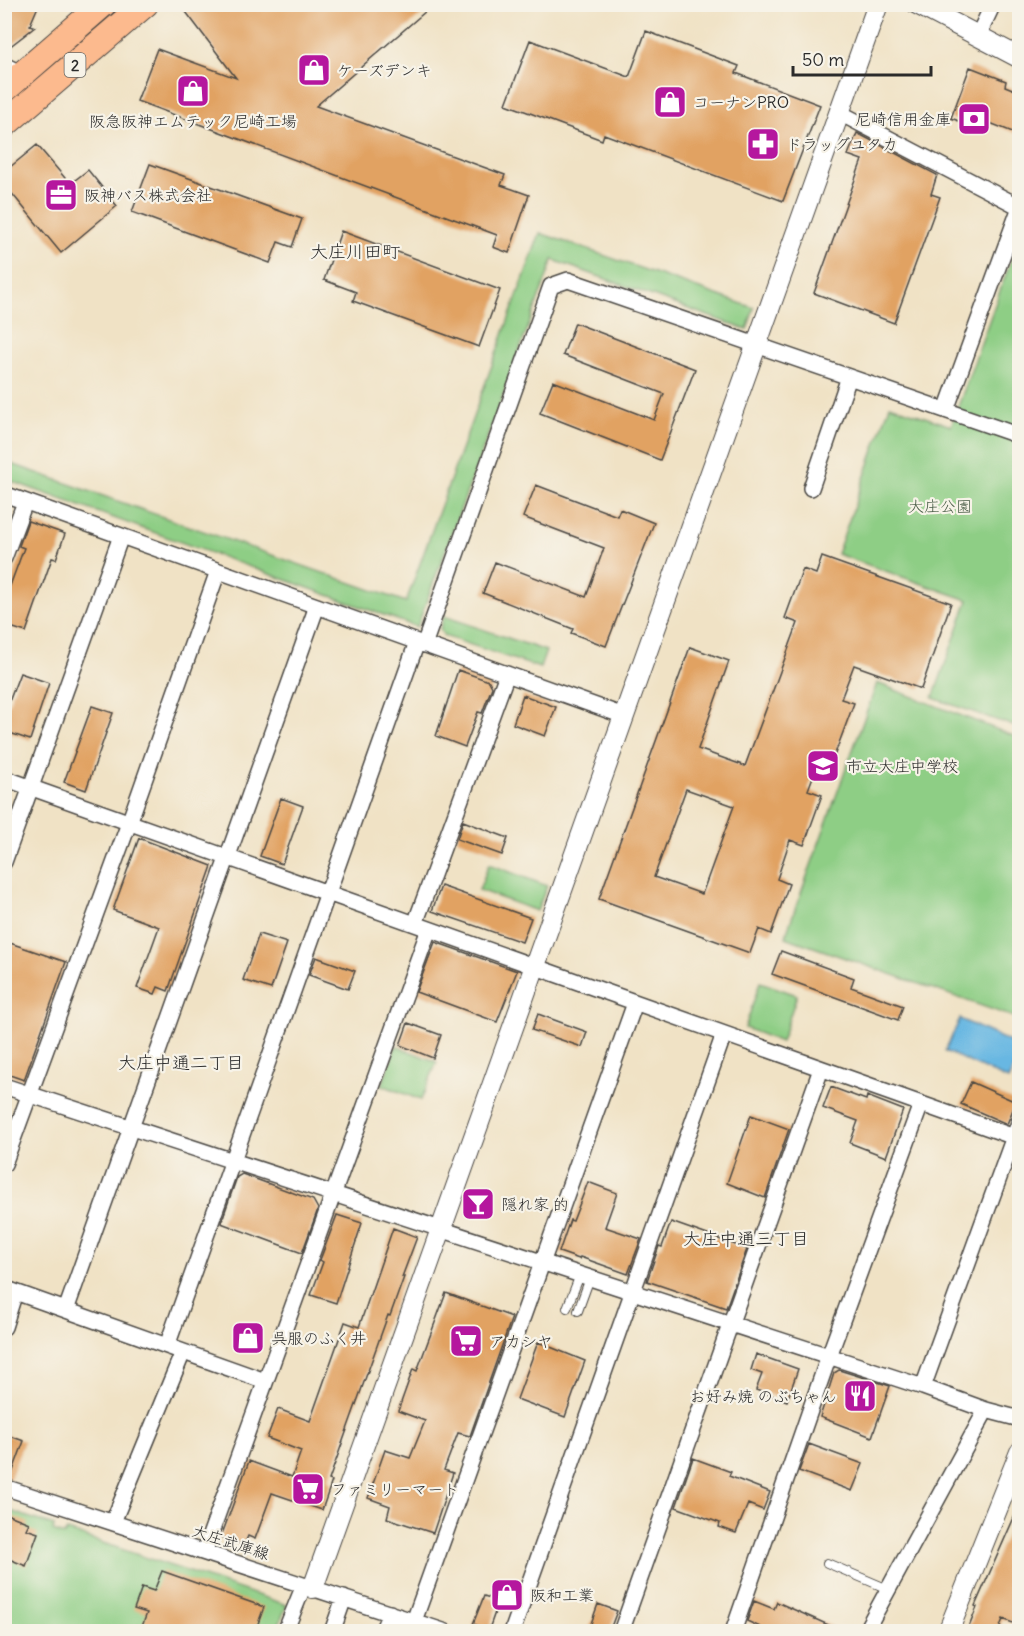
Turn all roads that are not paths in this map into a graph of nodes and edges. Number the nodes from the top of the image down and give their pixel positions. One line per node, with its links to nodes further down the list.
1 (103, 4): 8 (highway, 2)
2 (145, 4): 10 (highway, 2)
3 (879, 4): 9 (street)
4 (918, 4): 6 (street)
5 (993, 4): 6 (street)
6 (978, 36): 7 (street)
7 (1020, 57)
8 (10, 76)
9 (840, 113): 11 (street); 12 (street)
10 (4, 125)
11 (1020, 207): 14 (street)
12 (757, 344): 13 (street); 23 (street); 25 (street)
13 (849, 377): 14 (street); 16 (street)
14 (946, 410): 15 (street)
15 (1020, 436)
16 (811, 488)
17 (4, 494): 18 (street)
18 (25, 502): 19 (street); 20 (street)
19 (121, 536): 21 (street); 27 (street)
20 (4, 558)
21 (218, 571): 22 (street); 28 (street)
22 (317, 606): 23 (street); 29 (street)
23 (421, 643): 24 (street); 31 (street)
24 (507, 674): 25 (street); 32 (street)
25 (624, 716): 33 (street)
26 (4, 778): 27 (street)
27 (31, 788): 28 (street); 30 (street)
28 (129, 823): 29 (street); 38 (street)
29 (228, 858): 31 (street); 41 (street)
30 (4, 862)
31 (328, 893): 32 (street); 43 (street)
32 (422, 927): 33 (street); 45 (street)
33 (536, 967): 34 (street); 46 (street)
34 (635, 1003): 35 (street); 47 (street)
35 (724, 1034): 36 (street); 50 (street)
36 (821, 1069): 39 (street); 54 (street)
37 (4, 1086): 38 (street)
38 (29, 1094): 41 (street); 44 (street)
39 (921, 1104): 42 (street); 58 (street)
40 (1020, 1120): 42 (street)
41 (132, 1128): 43 (street); 52 (street)
42 (1016, 1138): 60 (street)
43 (233, 1161): 45 (street); 56 (street)
44 (4, 1164)
45 (334, 1194): 46 (street); 59 (street)
46 (442, 1229): 47 (street); 68 (street)
47 (543, 1262): 48 (street); 72 (street)
48 (585, 1276): 50 (street); 51 (lane); 53 (lane)
49 (10, 1290): 52 (street); 55 (street)
50 (632, 1292): 54 (street); 77 (street)
51 (567, 1308)
52 (66, 1310): 56 (street)
53 (578, 1311)
54 (730, 1324): 58 (street); 78 (street)
55 (4, 1327)
56 (167, 1346): 57 (street)
57 (183, 1352): 59 (street); 65 (street)
58 (829, 1356): 60 (street); 79 (street)
59 (265, 1381): 66 (street)
60 (923, 1387): 61 (street)
61 (986, 1410): 62 (street); 69 (street)
62 (1020, 1419)
63 (1020, 1452): 81 (street)
64 (4, 1487): 65 (street, 大庄武庫線)
65 (113, 1522): 66 (street, 大庄武庫線)
66 (204, 1552): 68 (street, 大庄武庫線)
67 (827, 1563): 69 (lane)
68 (308, 1586): 70 (street, 大庄武庫線); 73 (street)
69 (888, 1589): 80 (street)
70 (344, 1598): 71 (street, 大庄武庫線); 74 (street)
71 (390, 1613): 72 (street, 大庄武庫線); 75 (street)
72 (414, 1621): 76 (street, 大庄武庫線)
73 (285, 1632)
74 (332, 1632)
75 (382, 1632)
76 (446, 1632)
77 (512, 1632)
78 (621, 1632)
79 (733, 1632)
80 (865, 1632)
81 (948, 1632)

